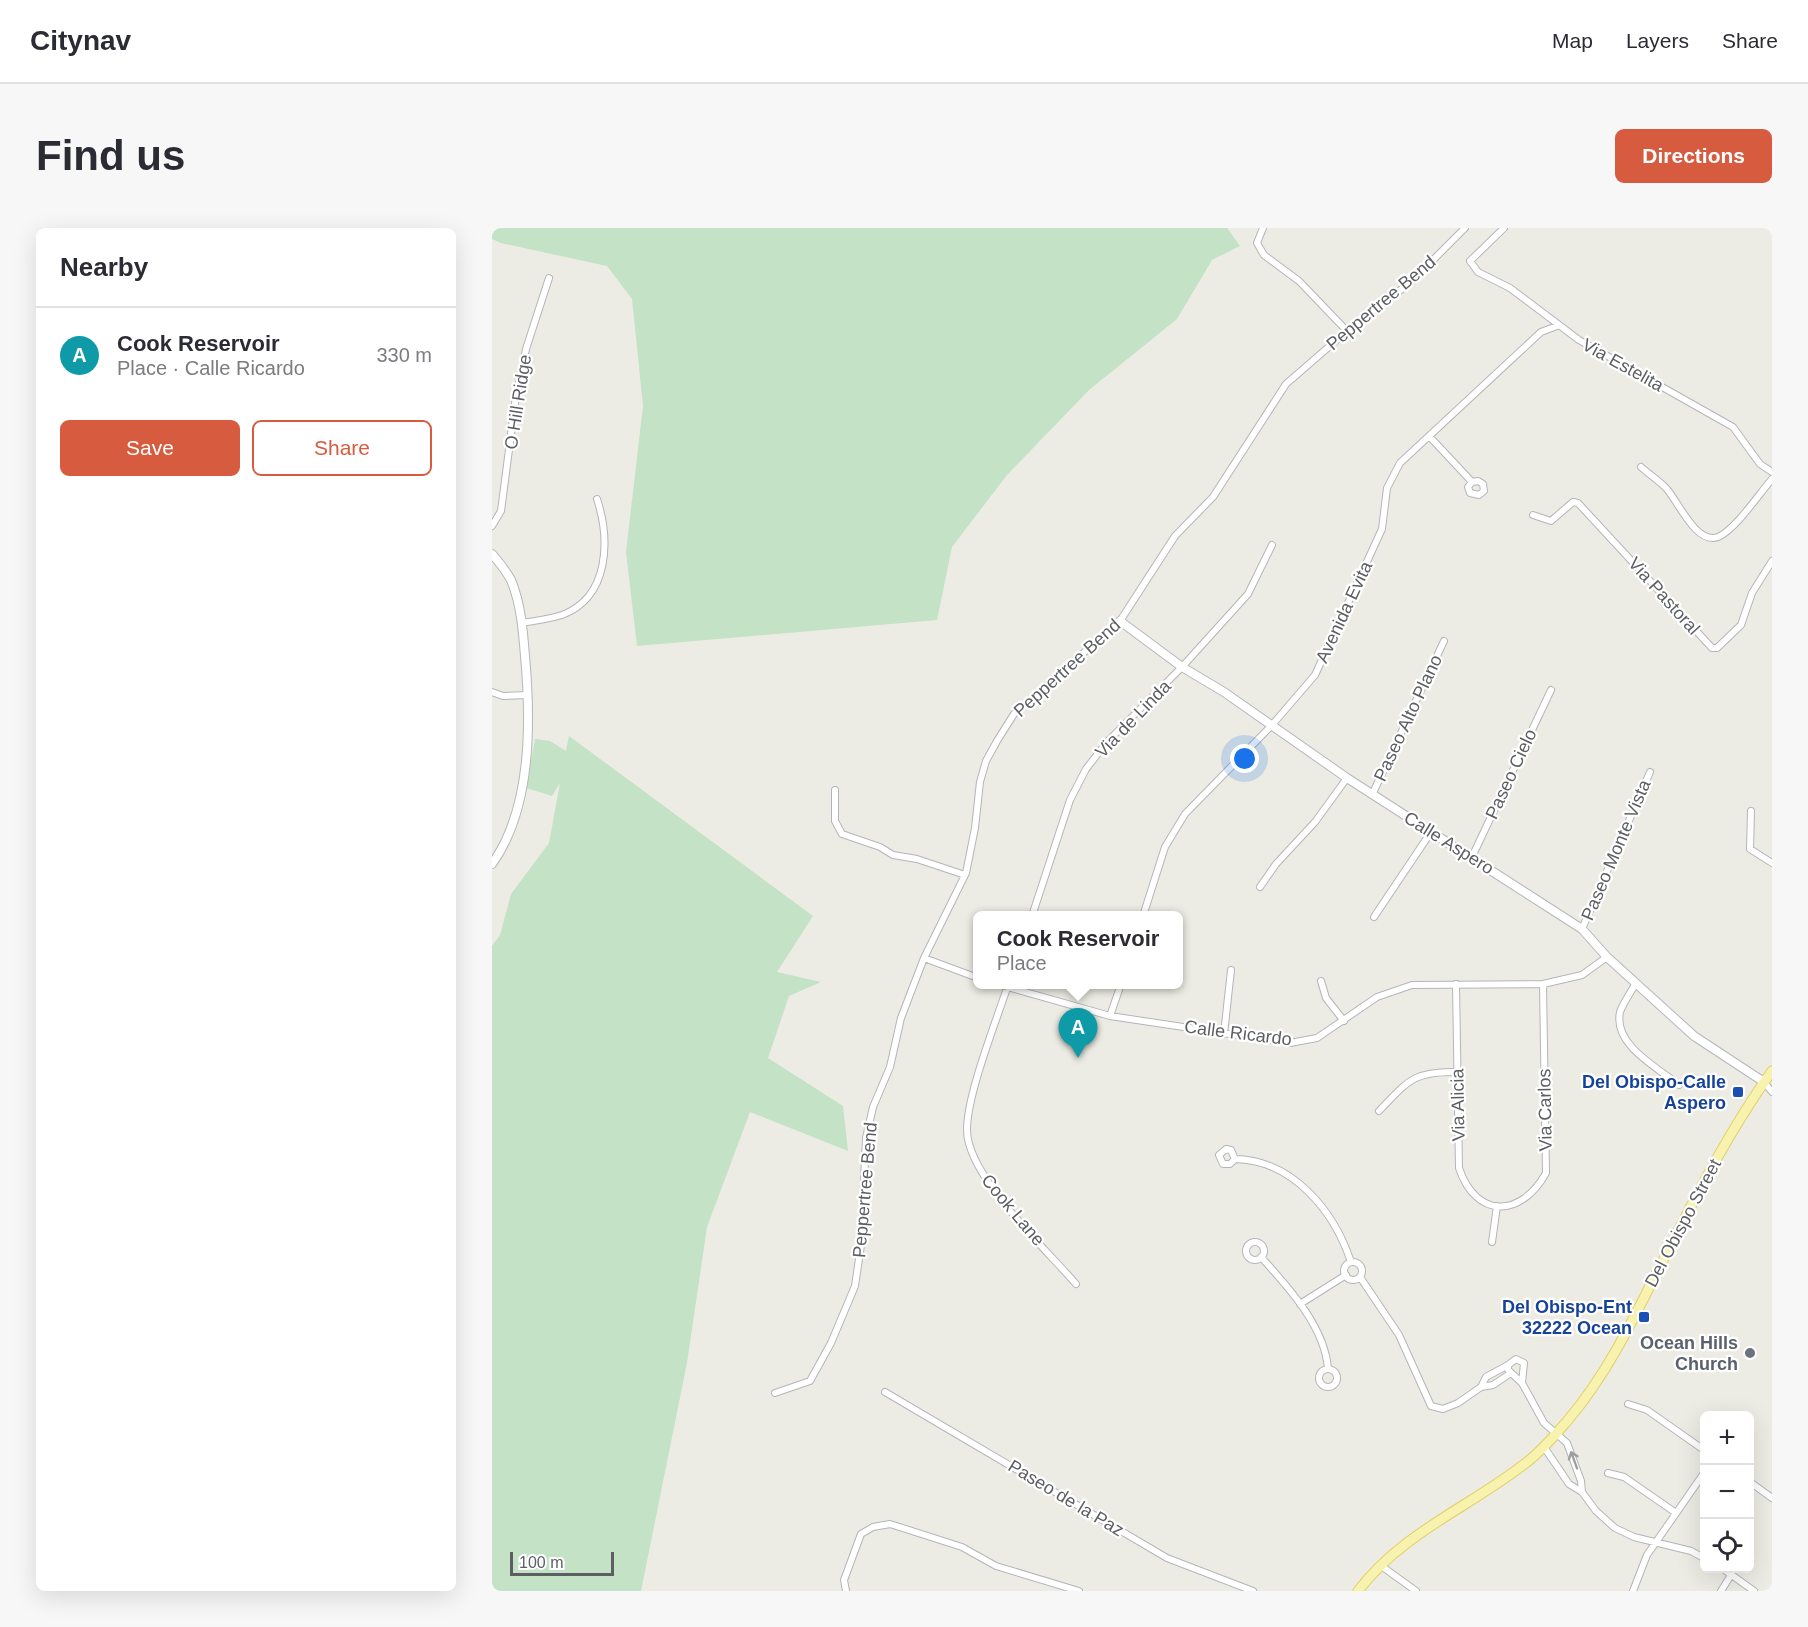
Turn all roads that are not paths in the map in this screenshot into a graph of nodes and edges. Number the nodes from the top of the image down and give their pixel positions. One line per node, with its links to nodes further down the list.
1 (1263, 228): 6 (street)
2 (1465, 228): 6 (street, Peppertree Bend)
3 (1504, 228): 5 (street, Via Estelita)
4 (549, 278): 14 (street, O Hill Ridge)
5 (1557, 326): 7 (street, Avenida Evita); 9 (street, Via Estelita)
6 (1347, 331): 18 (street, Peppertree Bend)
7 (1429, 436): 11 (street); 25 (street, Avenida Evita)
8 (1641, 467): 10 (street)
9 (1772, 472)
10 (1772, 479)
11 (1472, 482)
12 (597, 499): 19 (street)
13 (1533, 515): 17 (street, Via Pastoral)
14 (492, 526)
15 (1272, 545): 21 (street, Via de Linda)
16 (492, 554): 19 (street)
17 (1772, 561)
18 (1120, 621): 21 (street, Calle Aspero); 35 (street, Peppertree Bend)
19 (521, 623): 24 (street)
20 (1444, 641): 29 (street, Paseo Alto Plano)
21 (1182, 667): 25 (street, Calle Aspero); 37 (street, Via de Linda)
22 (1551, 690): 32 (street, Paseo Cielo)
23 (492, 692): 24 (street)
24 (528, 695): 34 (street)
25 (1272, 726): 27 (street, Calle Aspero); 38 (street, Avenida Evita)
26 (1650, 771): 40 (street, Paseo Monte Vista)
27 (1347, 778): 29 (street, Calle Aspero); 36 (street)
28 (835, 790): 35 (street)
29 (1372, 795): 31 (street, Calle Aspero)
30 (1751, 811): 33 (street)
31 (1431, 832): 32 (street, Calle Aspero); 39 (street)
32 (1472, 857): 40 (street, Calle Aspero)
33 (1772, 863)
34 (492, 864)
35 (965, 875): 42 (street, Peppertree Bend)
36 (1260, 887)
37 (1033, 911)
38 (1144, 911)
39 (1374, 918)
40 (1582, 929): 41 (street, Calle Aspero)
41 (1607, 957): 46 (street, Calle Aspero); 48 (street, Calle Ricardo)
42 (924, 958): 44 (street); 76 (street, Peppertree Bend)
43 (1231, 970): 54 (street)
44 (973, 976)
45 (1321, 981): 53 (street)
46 (1636, 983): 57 (street, Calle Aspero); 58 (street)
47 (1456, 984): 48 (street, Calle Ricardo); 53 (street, Calle Ricardo); 56 (street, Via Alicia)
48 (1543, 984): 62 (street, Via Carlos)
49 (1007, 989): 68 (street, Cook Lane)
50 (1018, 989): 52 (street, Calle Ricardo)
51 (1119, 989): 52 (street)
52 (1110, 1016): 54 (street, Calle Ricardo)
53 (1344, 1021): 54 (street, Calle Ricardo)
54 (1224, 1034)
55 (1772, 1071): 57 (main road, Del Obispo Street)
56 (1457, 1072): 60 (street); 62 (street, Via Alicia)
57 (1768, 1082): 59 (street, Calle Aspero); 78 (main road, Del Obispo Street)
58 (1679, 1085)
59 (1772, 1092)
60 (1379, 1111)
61 (1235, 1159): 65 (street)
62 (1497, 1206): 63 (street)
63 (1492, 1242)
64 (1261, 1257): 69 (street)
65 (1351, 1262): 66 (street); 67 (street)
66 (1346, 1275): 67 (street); 69 (street)
67 (1360, 1277): 74 (street)
68 (1076, 1284)
69 (1300, 1304): 71 (street)
70 (1508, 1365): 72 (street); 73 (street); 74 (street)
71 (1328, 1369)
72 (1510, 1373): 73 (street); 74 (street)
73 (1522, 1383): 78 (street)
74 (1481, 1387)
75 (885, 1392): 94 (street, Paseo de la Paz)
76 (775, 1394)
77 (1628, 1404): 80 (street)
78 (1556, 1433): 79 (main road, Del Obispo Street); 84 (street, one-way to 78)
79 (1544, 1447): 84 (street); 89 (main road, Del Obispo Street)
80 (1700, 1447)
81 (1608, 1473): 86 (street)
82 (1700, 1479): 86 (street)
83 (1754, 1485): 85 (street)
84 (1582, 1492): 87 (street)
85 (1772, 1498)
86 (1676, 1513): 87 (street)
87 (1656, 1543): 88 (street); 97 (street)
88 (1700, 1556)
89 (1380, 1565): 95 (main road, Del Obispo Street); 96 (street)
90 (1728, 1573): 91 (street)
91 (1731, 1575): 98 (street); 99 (street)
92 (846, 1591): 93 (street)
93 (1079, 1591)
94 (1253, 1591)
95 (1358, 1591)
96 (1416, 1591)
97 (1633, 1591)
98 (1721, 1591)
99 (1754, 1591)

